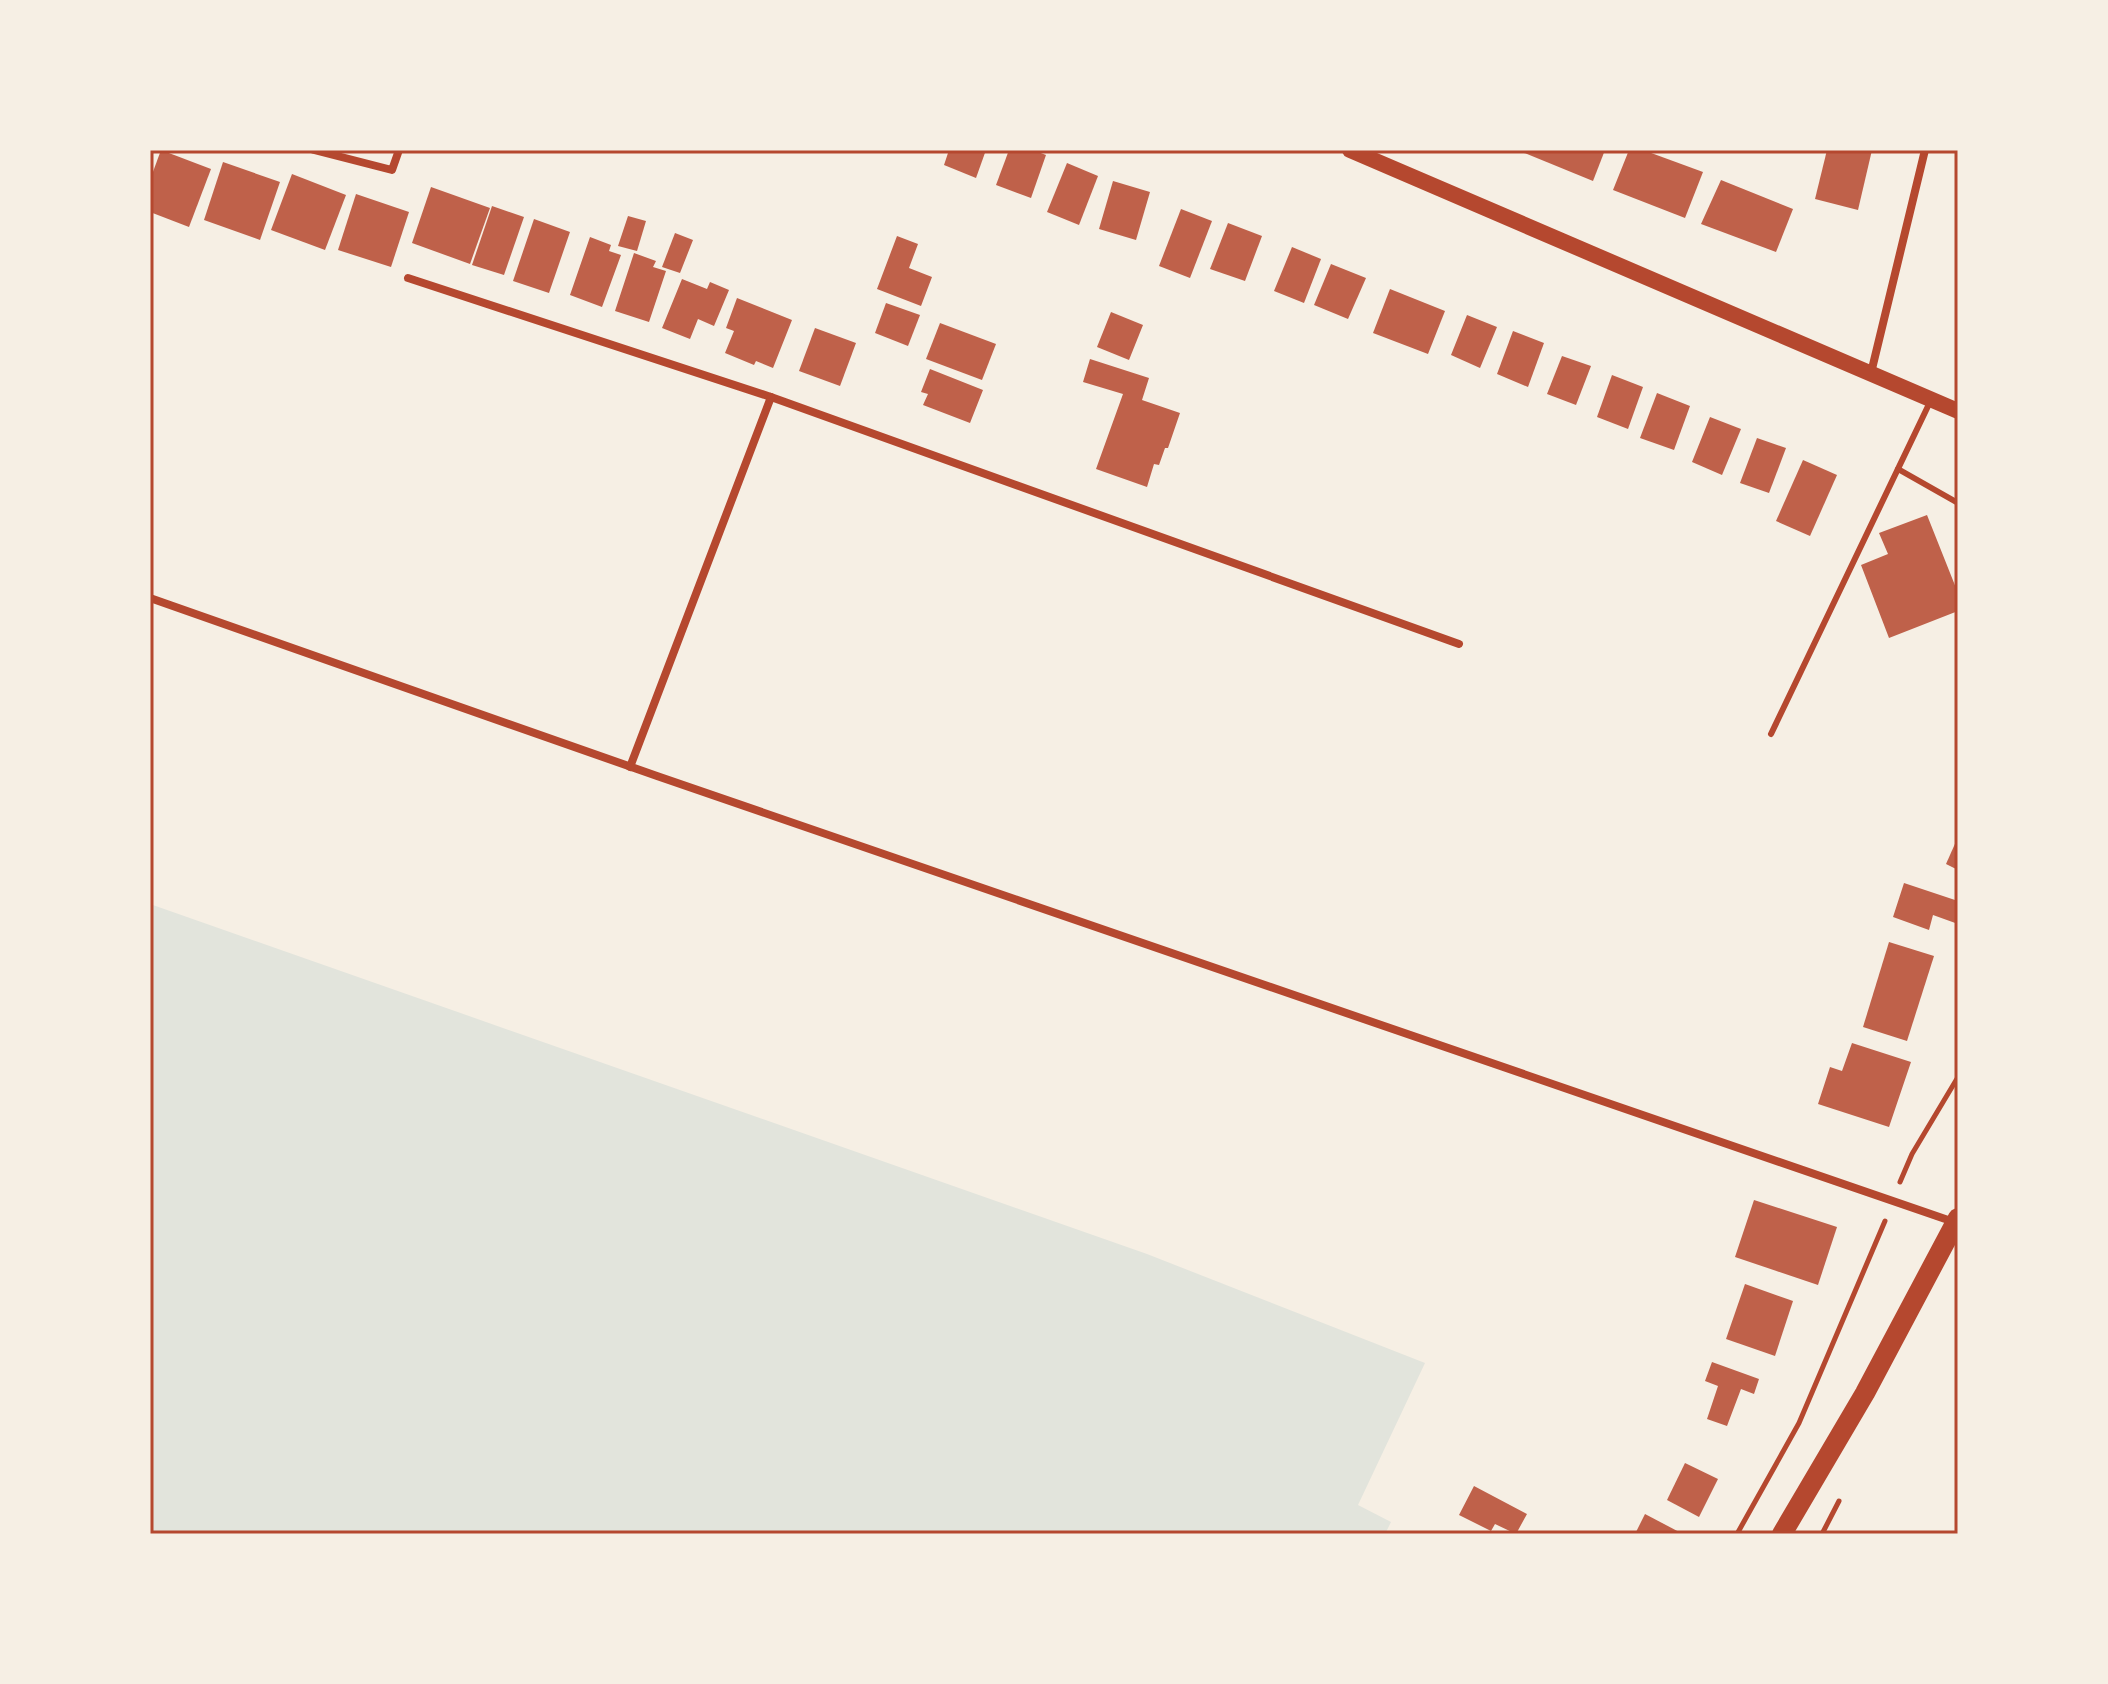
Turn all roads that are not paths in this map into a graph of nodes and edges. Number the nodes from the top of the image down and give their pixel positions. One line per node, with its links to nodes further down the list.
1 (314, 150): 2 (street)
2 (399, 150)
3 (1350, 150): 6 (main road)
4 (1925, 150): 6 (street)
5 (408, 278): 7 (street)
6 (1871, 373): 8 (main road)
7 (771, 397): 13 (street); 15 (street)
8 (1932, 399): 9 (main road); 10 (lane)
9 (1958, 411)
10 (1898, 469): 11 (lane); 14 (lane)
11 (1958, 503)
12 (150, 598): 15 (street)
13 (1459, 644)
14 (1771, 734)
15 (630, 767): 16 (street)
16 (1956, 1220): 17 (main road)
17 (1782, 1534)

